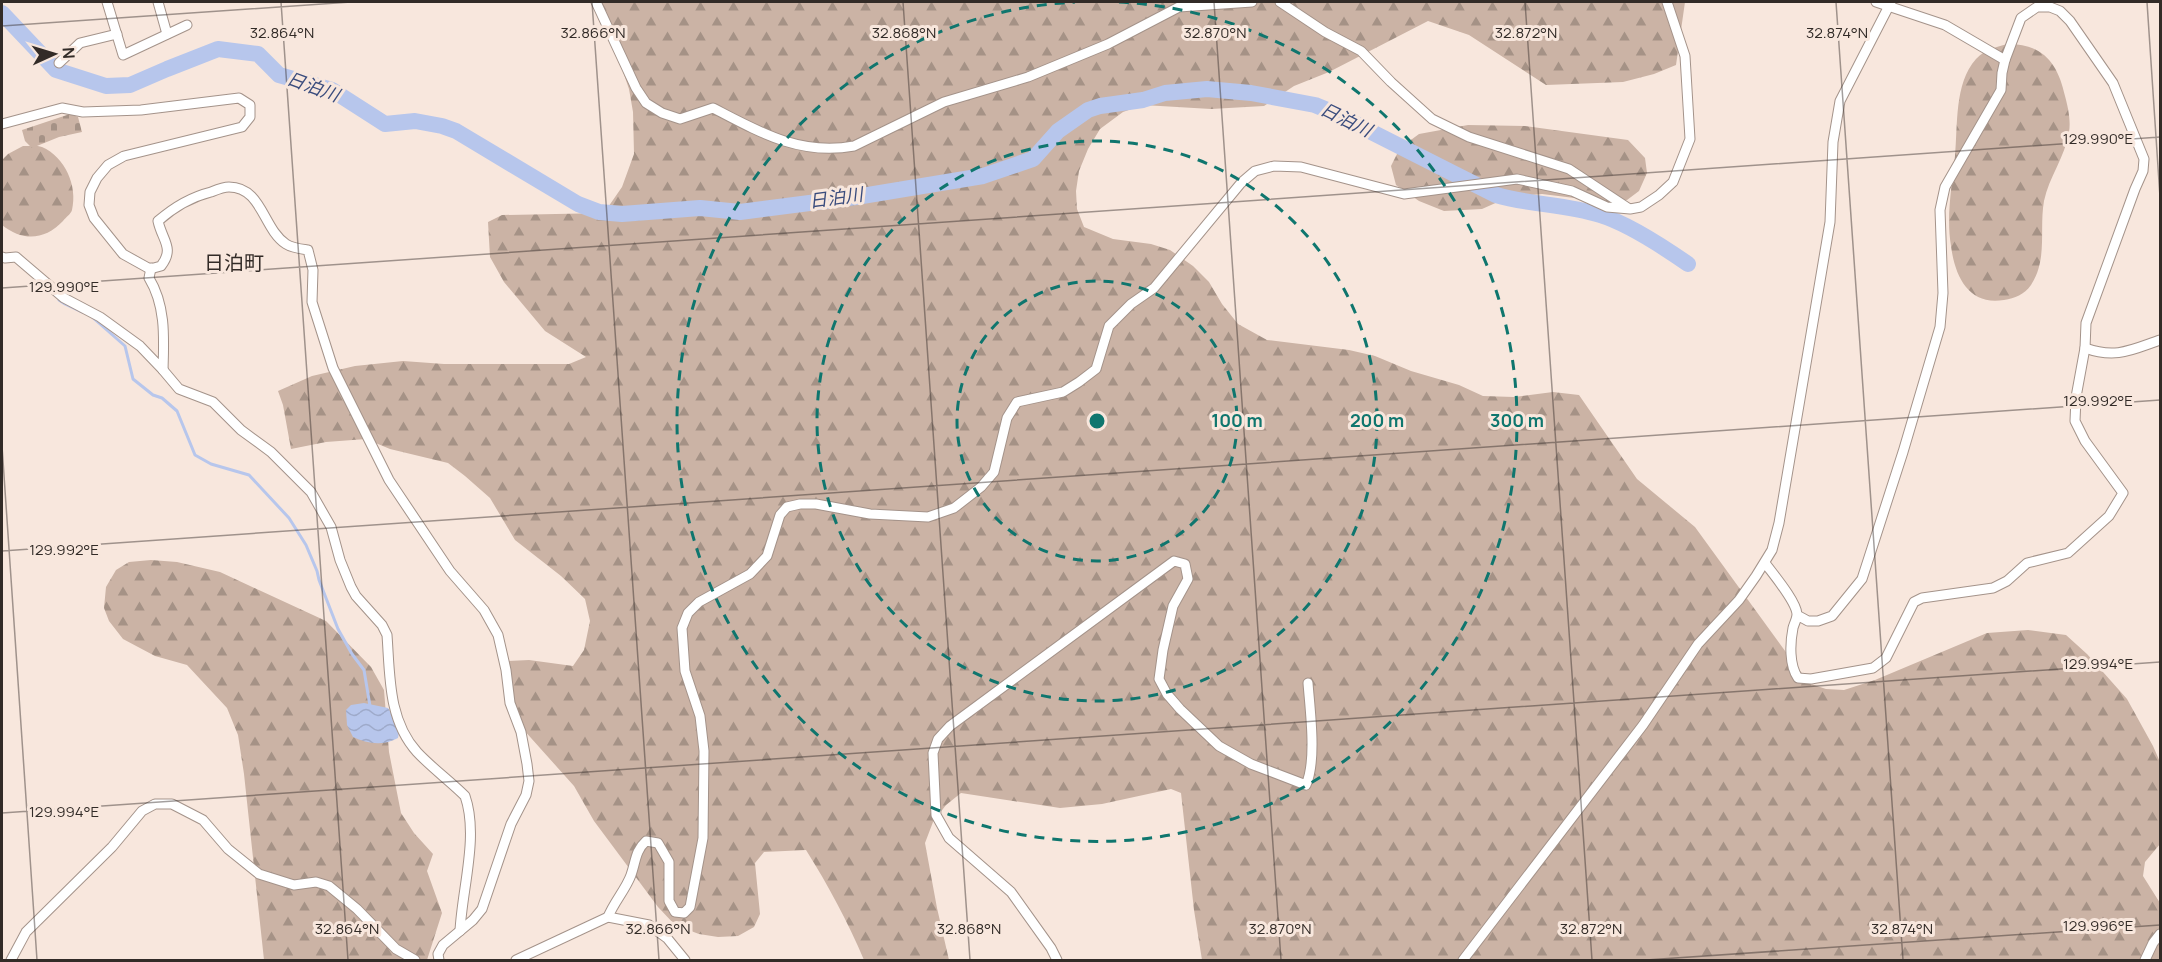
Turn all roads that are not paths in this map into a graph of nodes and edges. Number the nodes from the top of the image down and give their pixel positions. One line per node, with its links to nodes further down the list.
1 (107, 2): 10 (street)
2 (158, 2): 11 (street)
3 (596, 2): 4 (street)
4 (1252, 2)
5 (1280, 2): 15 (street)
6 (1667, 2): 15 (street)
7 (1876, 2): 8 (street)
8 (1890, 3): 12 (street); 21 (street)
9 (187, 25): 11 (street)
10 (117, 34): 11 (street); 13 (street)
11 (166, 34)
12 (2005, 60): 19 (street); 22 (street)
13 (59, 63)
14 (2, 124): 17 (street)
15 (1630, 209): 24 (street)
16 (8, 257): 20 (street)
17 (151, 268): 20 (street); 25 (street)
18 (2160, 340): 19 (street)
19 (2085, 348): 22 (street)
20 (163, 370): 25 (street)
21 (1765, 562): 22 (street); 33 (street)
22 (1797, 615)
23 (1308, 682): 32 (street)
24 (608, 917): 30 (street); 31 (street)
25 (460, 931): 29 (street)
26 (2160, 934): 34 (street)
27 (11, 960): 28 (street)
28 (415, 960)
29 (439, 960)
30 (516, 960)
31 (685, 960)
32 (1057, 960)
33 (1463, 960)
34 (2145, 960)

